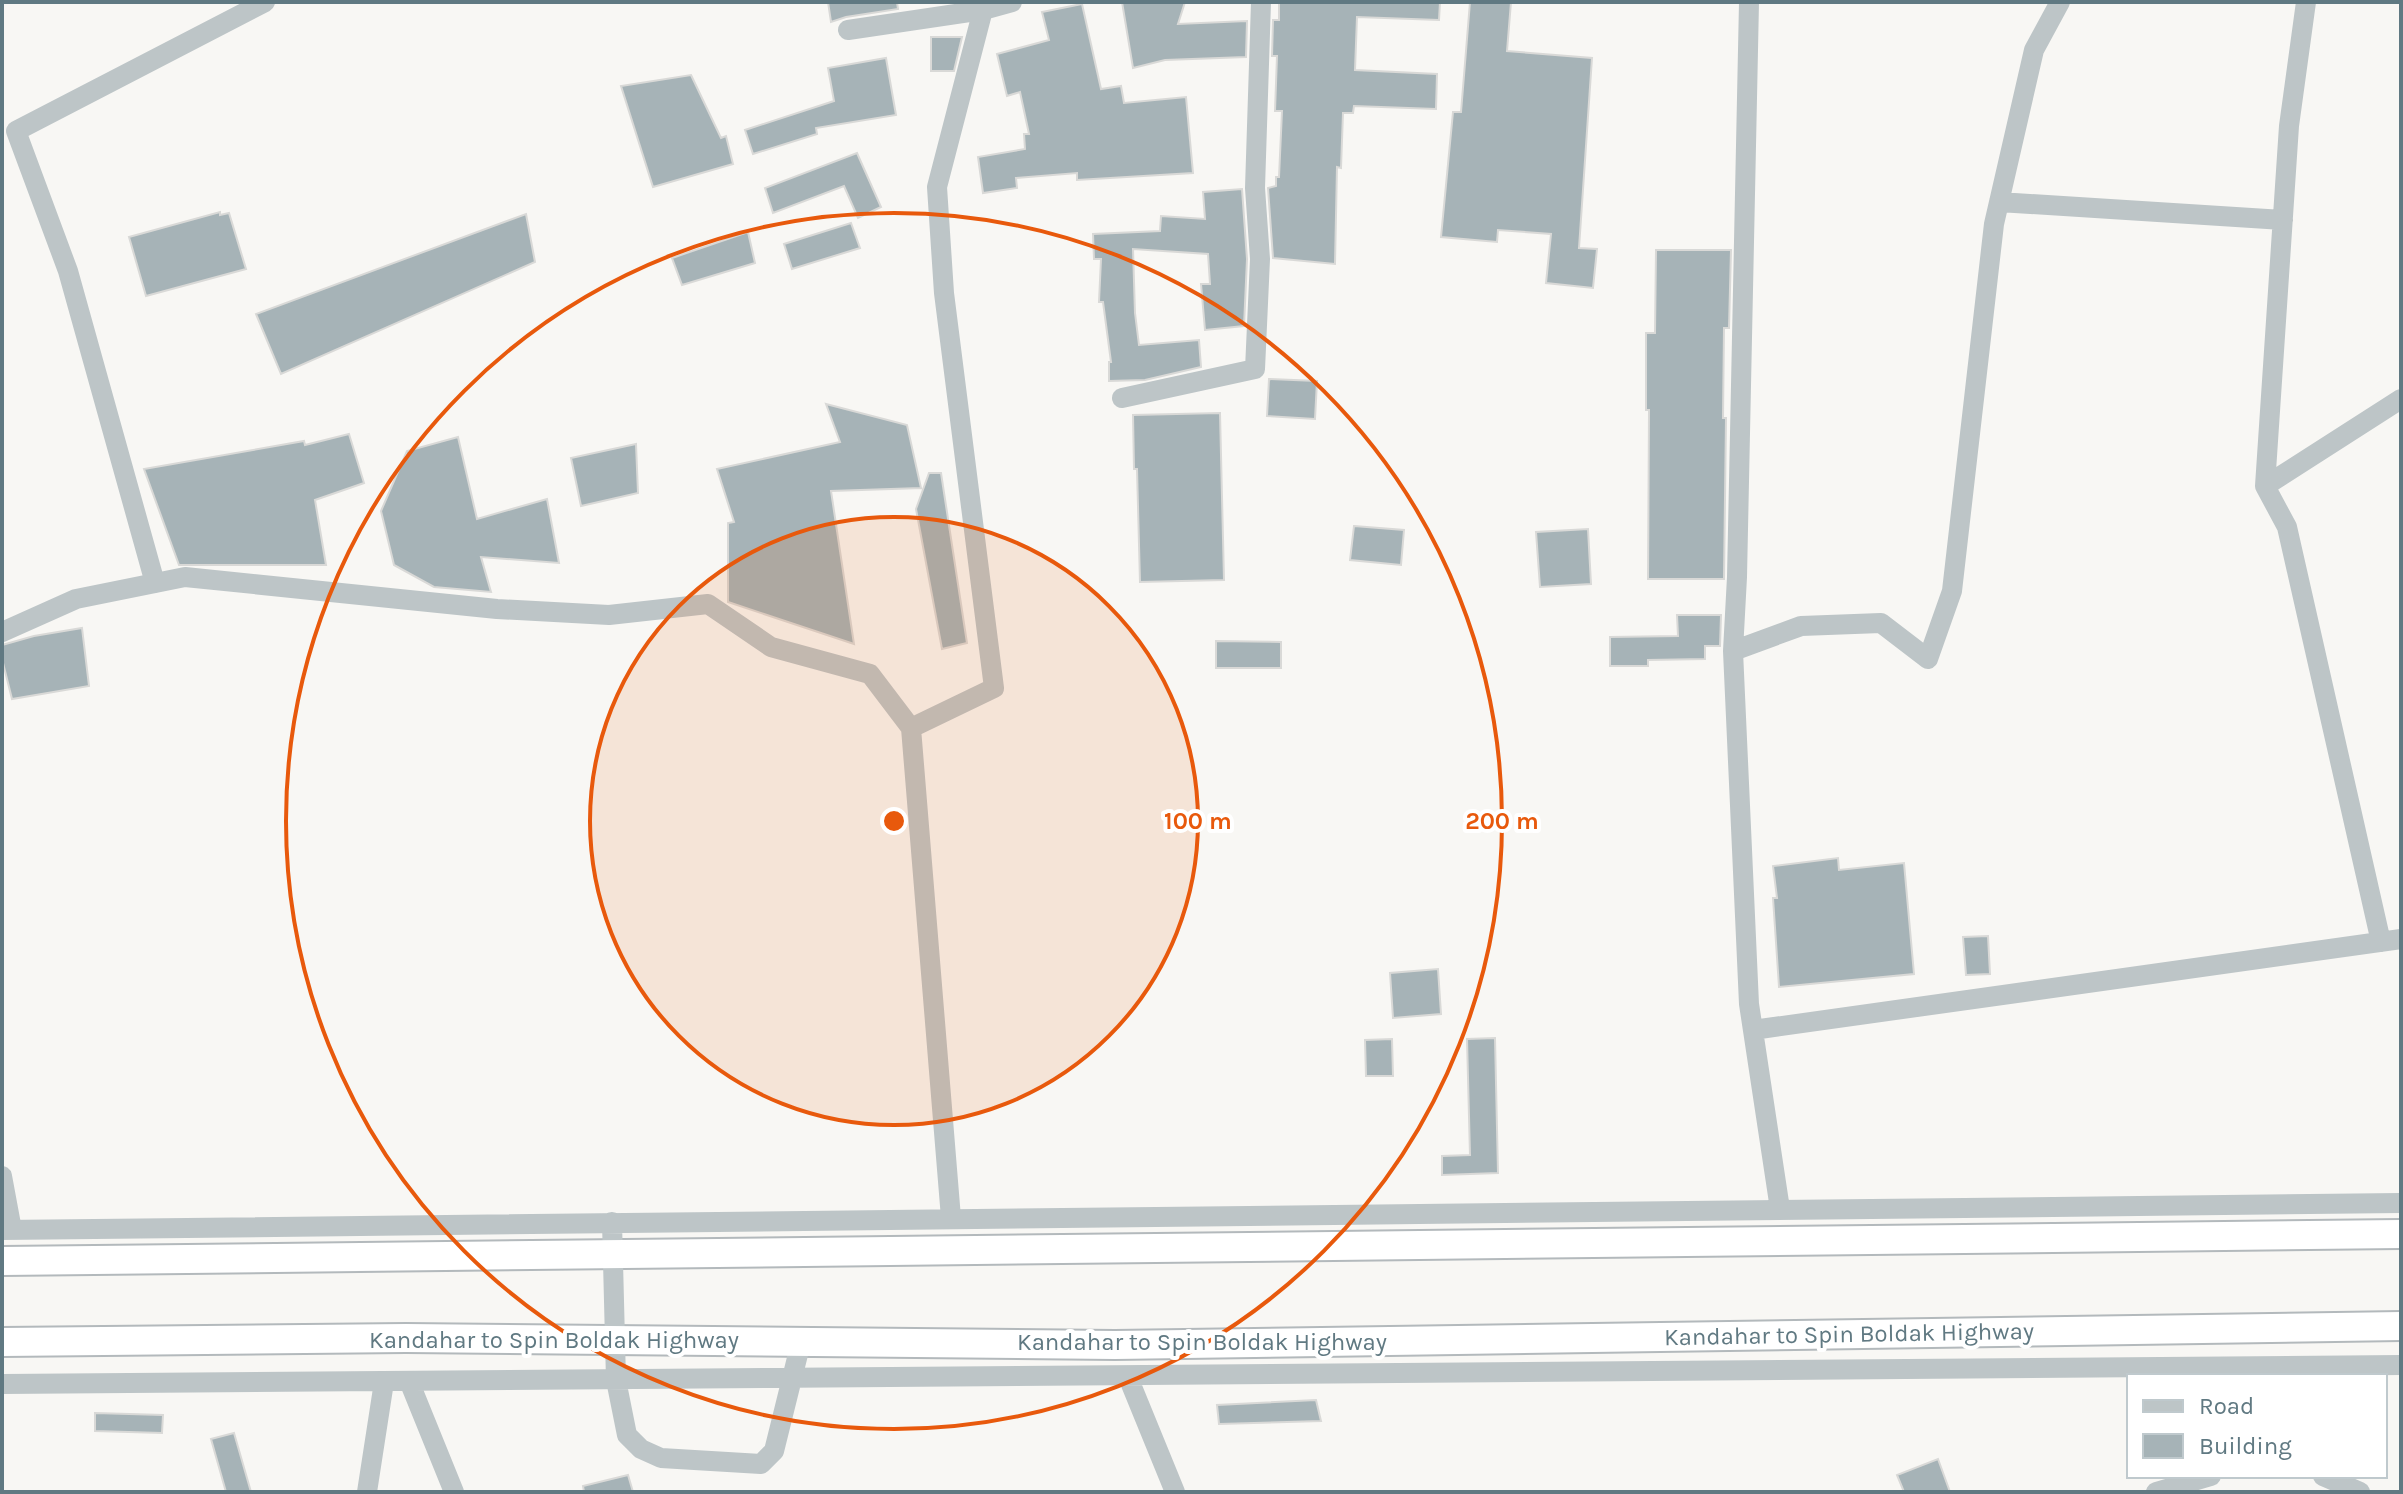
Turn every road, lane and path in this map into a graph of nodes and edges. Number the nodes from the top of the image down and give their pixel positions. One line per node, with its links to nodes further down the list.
1 (265, 2): 14 (street)
2 (1012, 2): 7 (street)
3 (1261, 2): 11 (street)
4 (1749, 2): 16 (street)
5 (2060, 2): 9 (street)
6 (2306, 2): 10 (street)
7 (984, 6): 8 (street); 17 (street)
8 (848, 30)
9 (1999, 202): 10 (street); 16 (street)
10 (2283, 220): 13 (street)
11 (1122, 398)
12 (2401, 399): 13 (street)
13 (2265, 486): 18 (street)
14 (155, 583): 15 (street); 17 (street)
15 (2, 632)
16 (1733, 651): 19 (street)
17 (911, 728): 23 (street)
18 (2391, 940): 19 (street)
19 (1753, 1030): 22 (street)
20 (2, 1176): 25 (street)
21 (2401, 1203): 22 (street)
22 (1780, 1209): 23 (street)
23 (951, 1218): 24 (street)
24 (612, 1222): 25 (street); 27 (street)
25 (7, 1230)
26 (2401, 1234): 27 (highway)
27 (611, 1254): 28 (highway); 30 (street)
28 (2, 1261)
29 (2401, 1326): 32 (highway, Kandahar to Spin Boldak Highway)
30 (613, 1340): 31 (highway, Kandahar to Spin Boldak Highway); 32 (highway, Kandahar to Spin Boldak Highway); 36 (street)
31 (2, 1342)
32 (801, 1342): 35 (street)
33 (2401, 1365): 34 (street)
34 (1128, 1377): 35 (street); 44 (street)
35 (792, 1379): 36 (street); 36 (street)
36 (616, 1380): 37 (street)
37 (409, 1381): 38 (street); 43 (street)
38 (384, 1382): 39 (street); 42 (street)
39 (2, 1384)
40 (2204, 1478): 45 (street)
41 (2328, 1478): 46 (street)
42 (367, 1492)
43 (454, 1492)
44 (1175, 1492)
45 (2156, 1492)
46 (2360, 1492)

